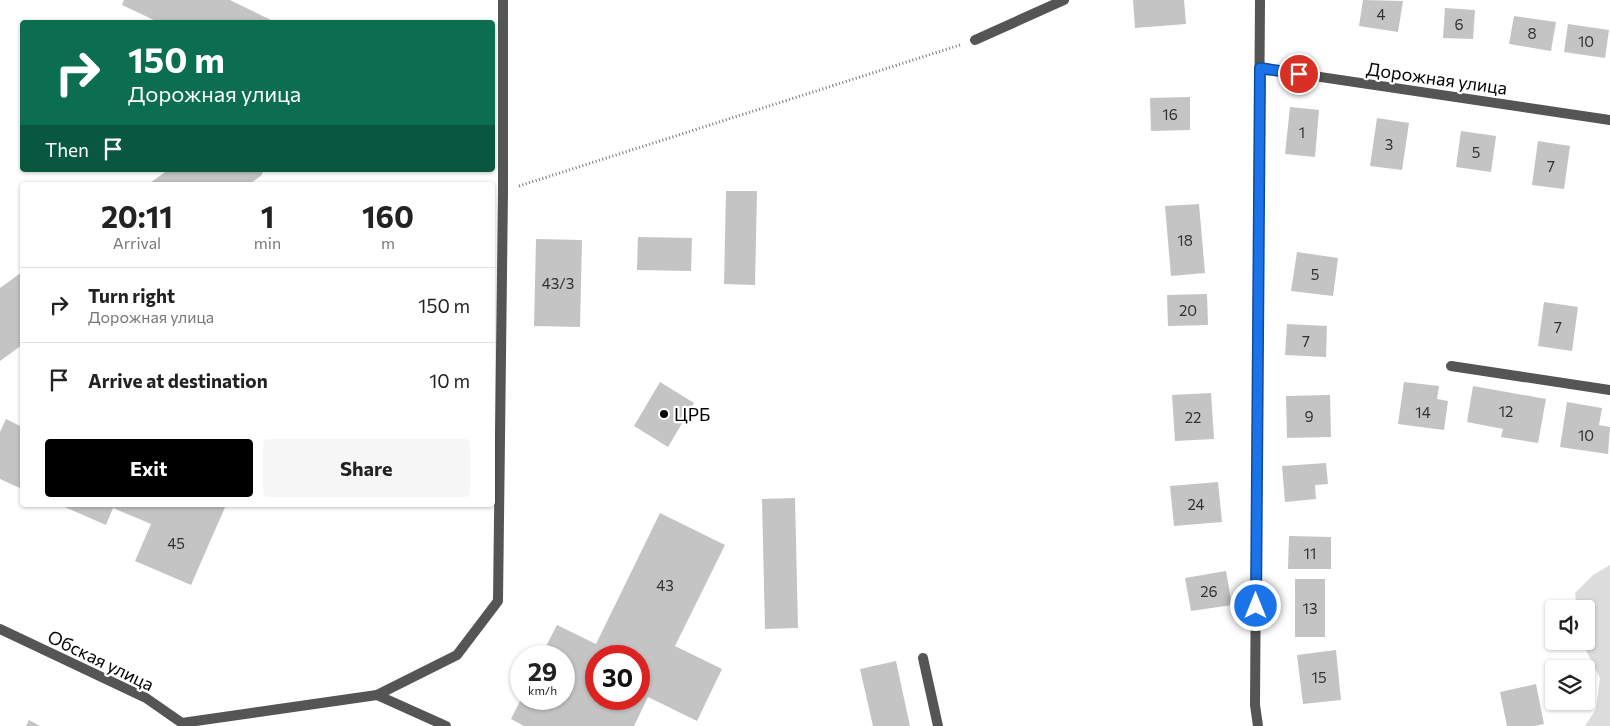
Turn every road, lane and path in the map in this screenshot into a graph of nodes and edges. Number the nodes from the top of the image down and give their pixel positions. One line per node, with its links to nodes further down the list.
1 (503, 0): 7 (street)
2 (1064, 0): 4 (street)
3 (1260, 0): 5 (street)
4 (975, 40): 7 (path)
5 (1260, 68): 6 (street, Дорожная улица); 16 (street)
6 (1610, 120)
7 (503, 191): 12 (street)
8 (1451, 366): 9 (street)
9 (1610, 390)
10 (0, 629): 13 (street, Обская улица)
11 (923, 658): 15 (street)
12 (377, 695): 13 (street); 14 (street)
13 (183, 724)
14 (446, 726)
15 (938, 726)
16 (1258, 726)

